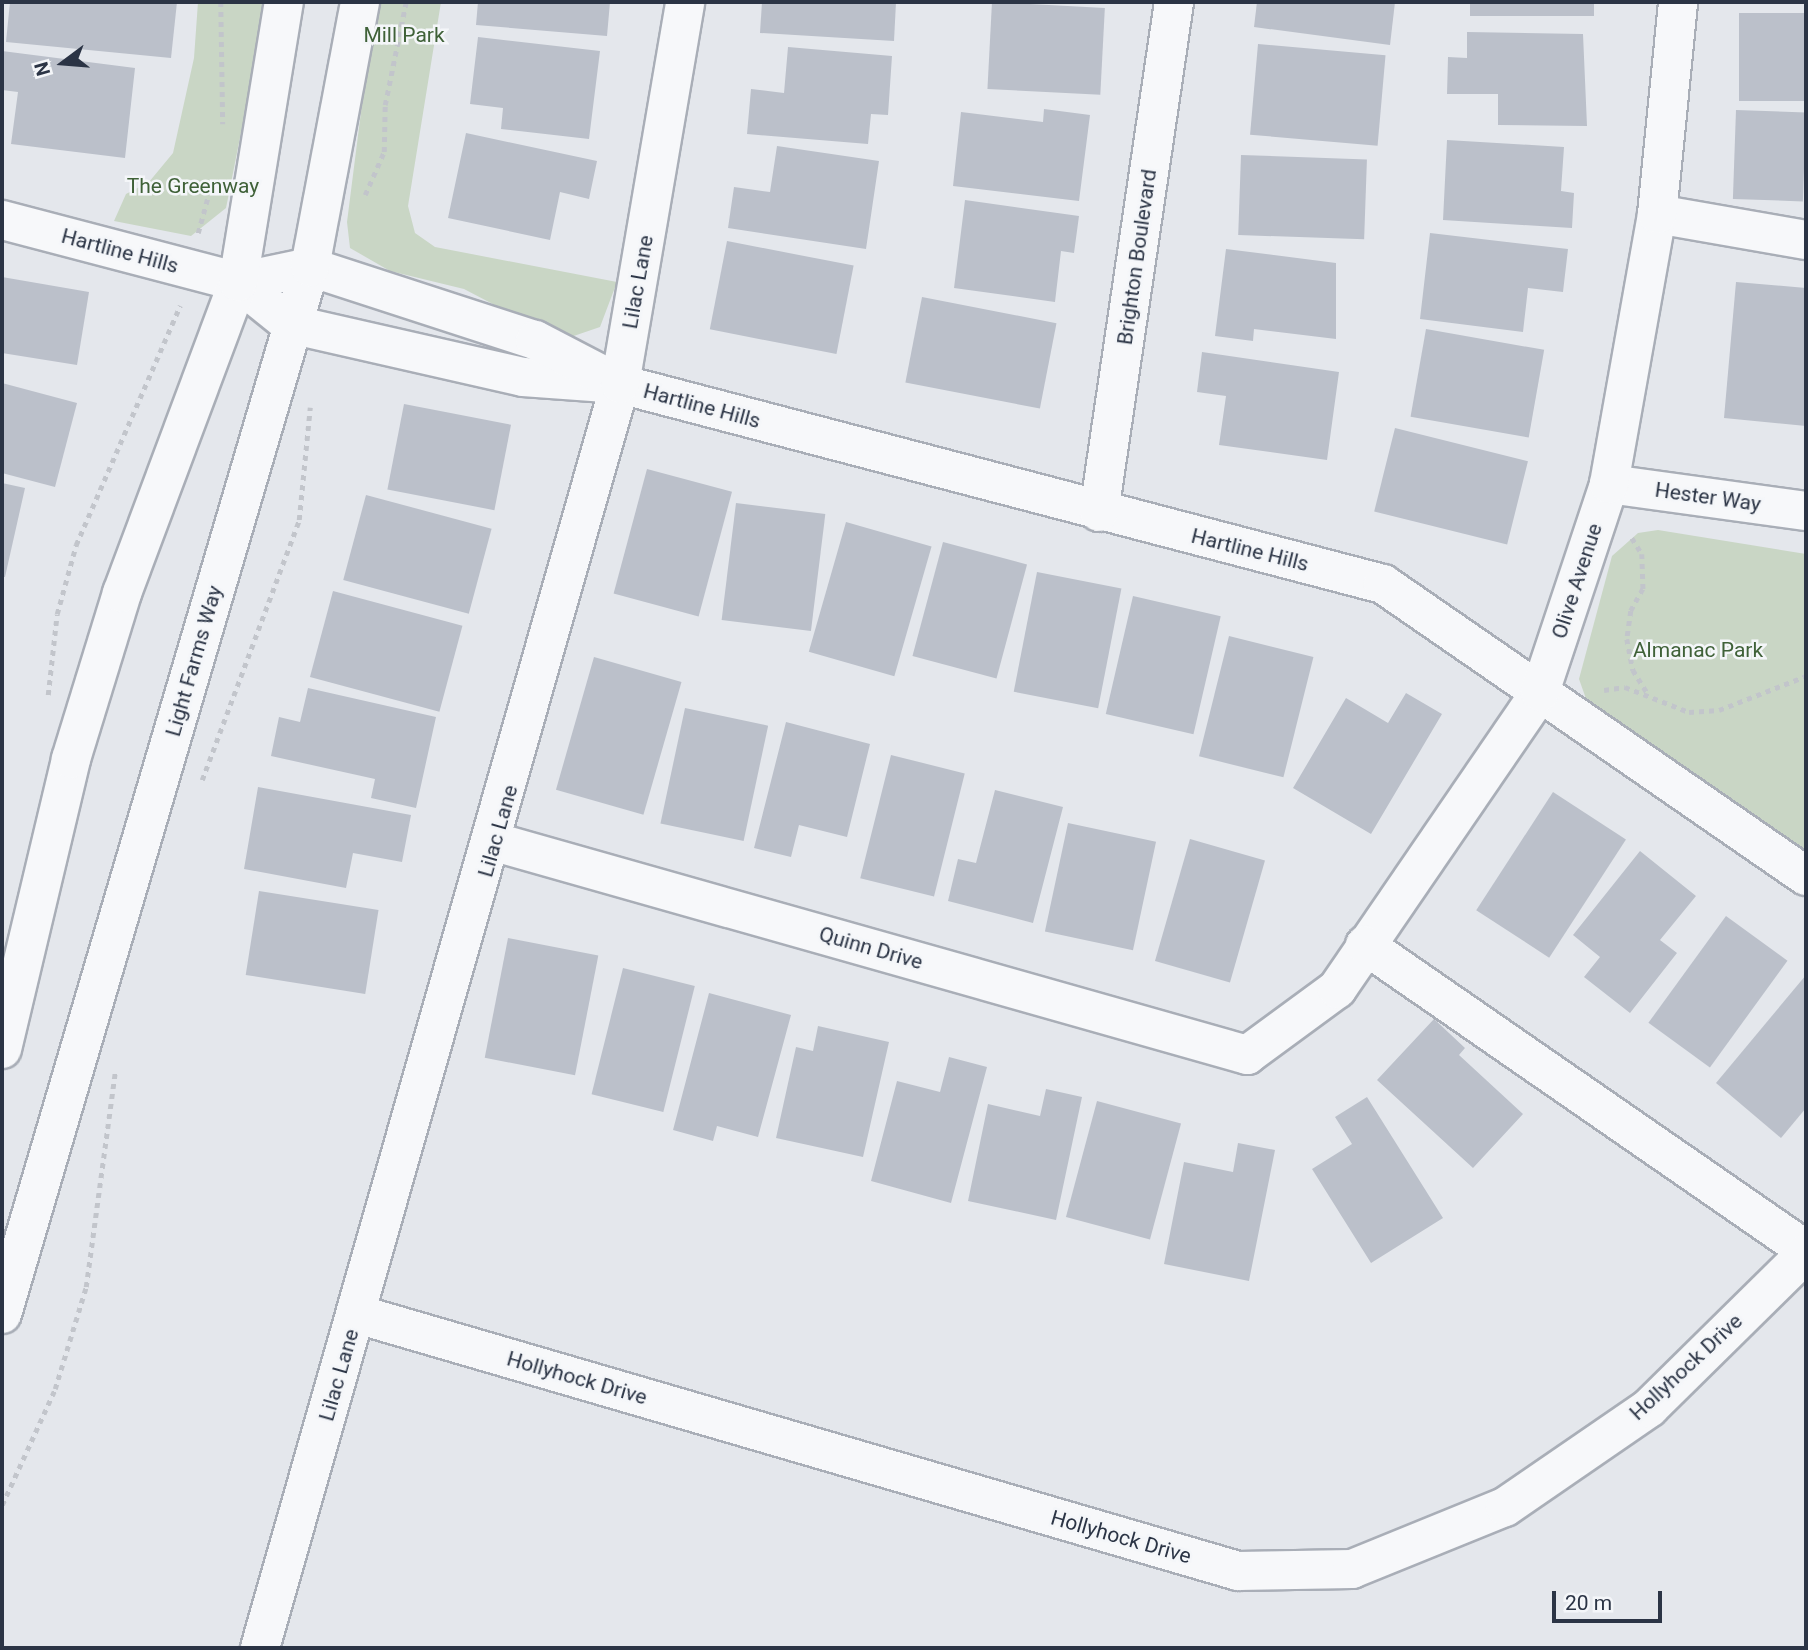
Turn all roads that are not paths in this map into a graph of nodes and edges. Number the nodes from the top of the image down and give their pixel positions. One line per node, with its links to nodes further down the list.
1 (284, 2): 10 (street)
2 (360, 2): 9 (street, Light Farms Way)
3 (685, 2): 12 (street, Lilac Lane)
4 (1174, 2): 15 (street, Brighton Boulevard)
5 (1678, 2): 6 (street, Olive Avenue)
6 (1657, 214): 8 (street); 13 (street, Olive Avenue)
7 (2, 220): 10 (street, Hartline Hills)
8 (1806, 240)
9 (310, 267): 10 (street, Hartline Hills); 11 (street, Light Farms Way); 12 (street, Hartline Hills)
10 (238, 282): 11 (street, Hartline Hills); 20 (street)
11 (290, 324): 12 (street, Hartline Hills); 23 (street, Light Farms Way)
12 (620, 384): 15 (street, Hartline Hills); 17 (street, Lilac Lane)
13 (1609, 484): 14 (street, Hester Way); 16 (street, Olive Avenue)
14 (1806, 511)
15 (1099, 512): 16 (street, Hartline Hills)
16 (1540, 692): 18 (street, Hartline Hills); 19 (street, Olive Avenue)
17 (495, 842): 21 (street, Quinn Drive); 24 (street, Lilac Lane)
18 (1806, 876)
19 (1365, 945): 21 (street, Olive Avenue); 22 (street)
20 (2, 1049)
21 (1247, 1055)
22 (1806, 1252): 24 (street, Hollyhock Drive)
23 (2, 1314)
24 (357, 1314): 25 (street, Lilac Lane)
25 (260, 1648)

